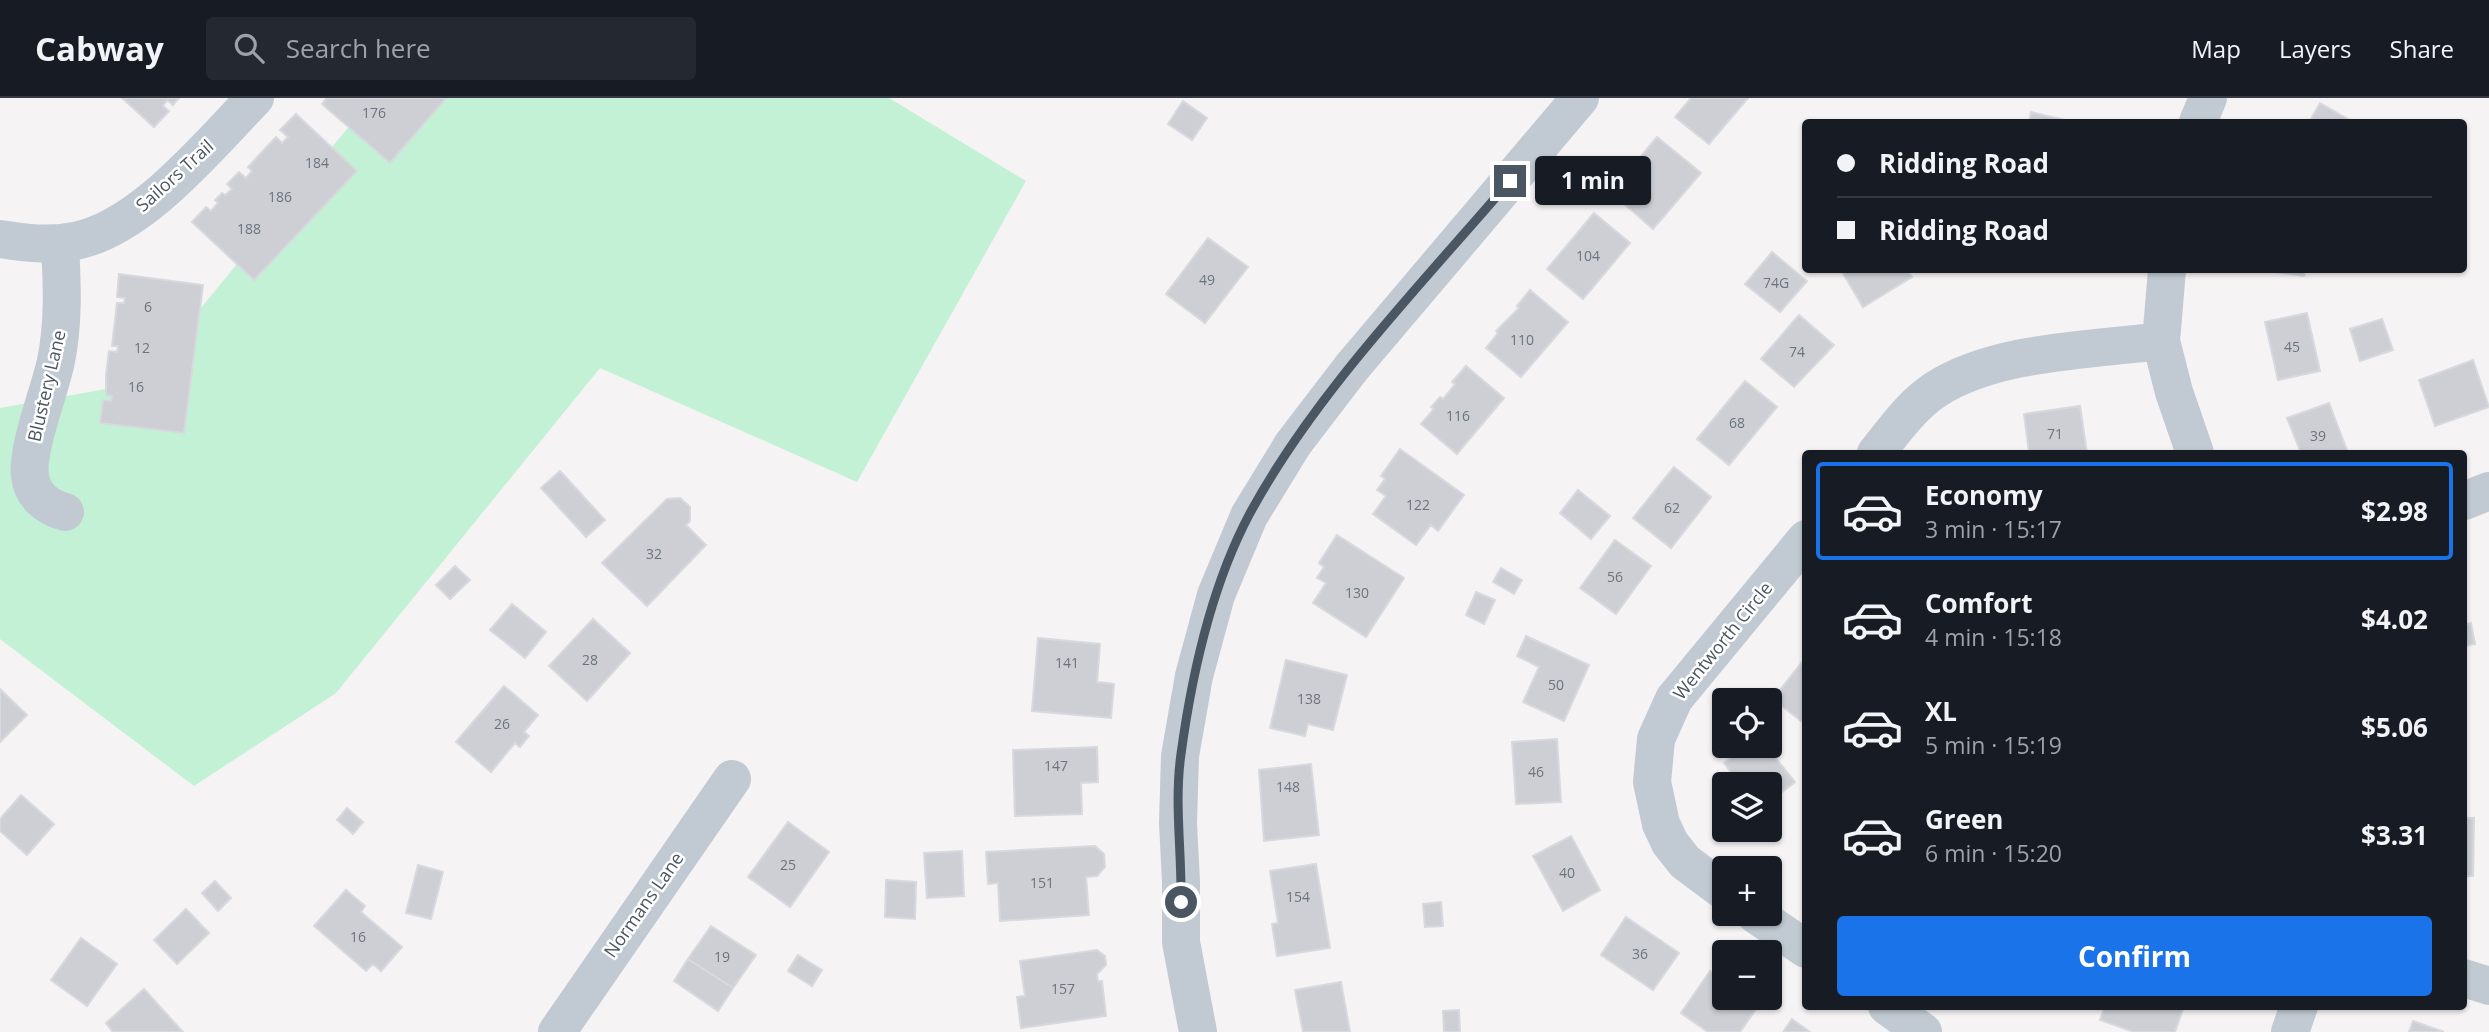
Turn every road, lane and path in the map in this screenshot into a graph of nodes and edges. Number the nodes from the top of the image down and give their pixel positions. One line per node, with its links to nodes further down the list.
1 (255, 98): 6 (street, Sailors Trail)
2 (1580, 98): 24 (street)
3 (2208, 98): 4 (street)
4 (2199, 119)
5 (0, 239): 6 (street, Sailors Trail)
6 (60, 243): 13 (street, Blustery Lane)
7 (2167, 273): 8 (street)
8 (2161, 341): 9 (street); 10 (street)
9 (1879, 450)
10 (2195, 450)
11 (2489, 491): 12 (street)
12 (2467, 501)
13 (65, 512)
14 (1802, 543): 16 (street, Wentworth Circle)
15 (732, 779): 23 (street, Normans Lane)
16 (1712, 882)
17 (1772, 926): 18 (street)
18 (1802, 946)
19 (2467, 979): 20 (street)
20 (2489, 986)
21 (1893, 1010): 25 (street)
22 (2297, 1010): 26 (street)
23 (556, 1032)
24 (1198, 1032)
25 (1923, 1032)
26 (2290, 1032)

